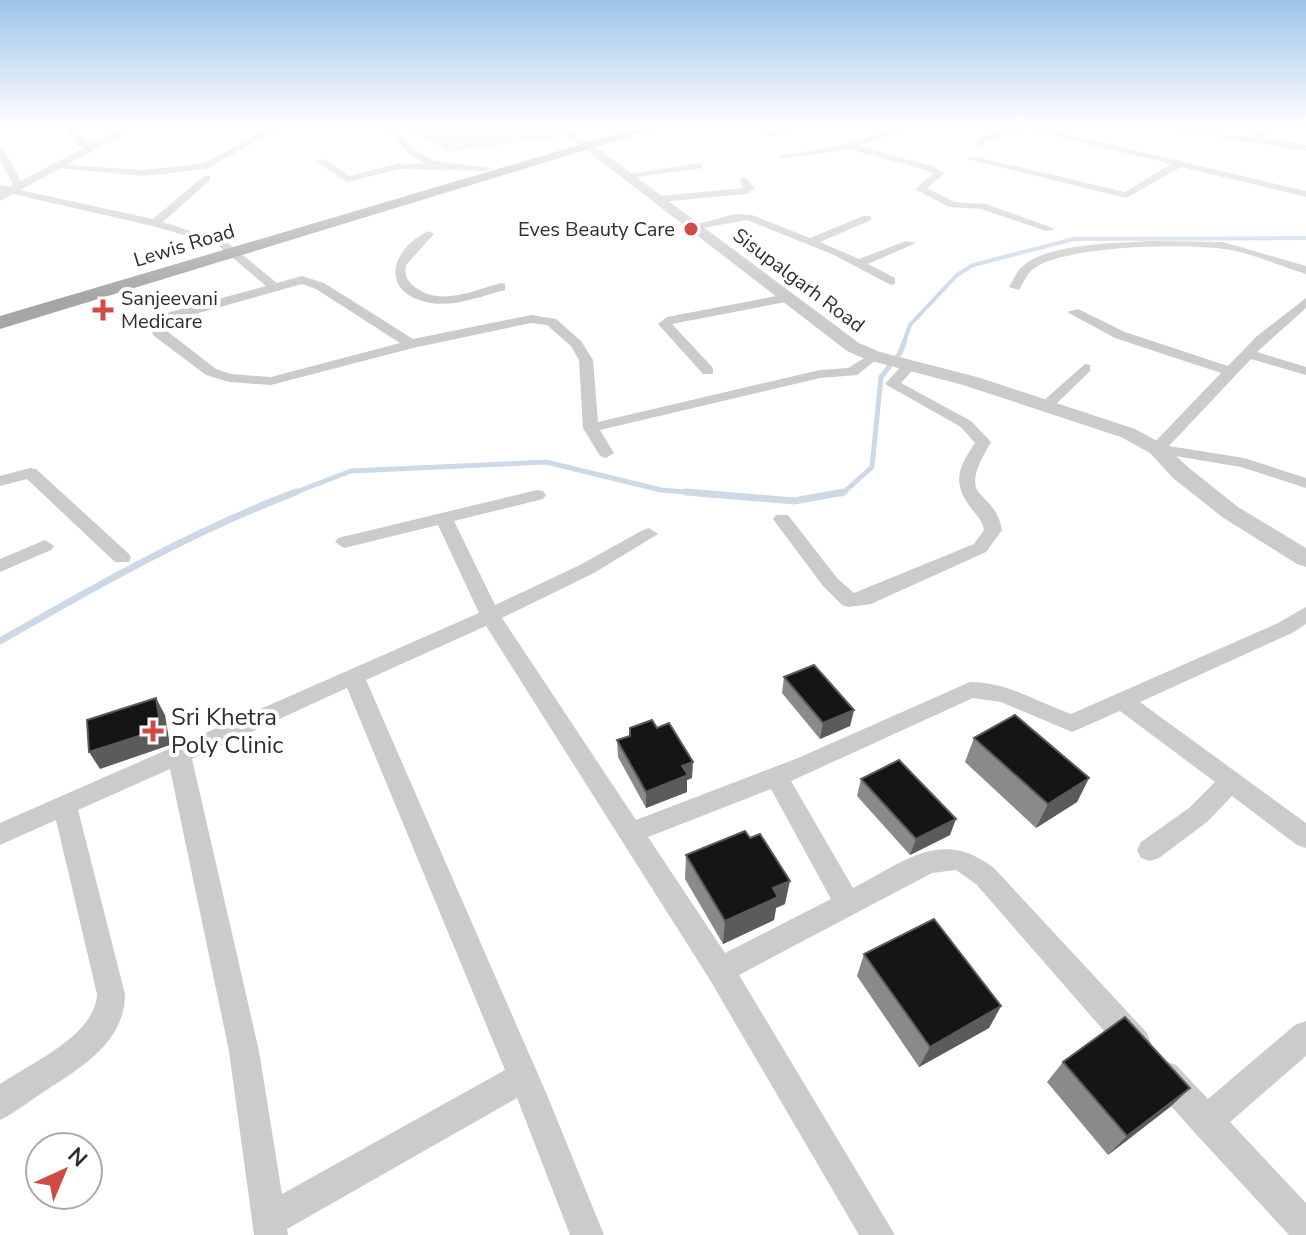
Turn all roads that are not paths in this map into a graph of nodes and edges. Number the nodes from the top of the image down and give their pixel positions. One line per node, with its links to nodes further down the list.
1 (14, 184): 13 (street)
2 (23, 184): 13 (street)
3 (200, 184): 18 (street)
4 (436, 184): 24 (main road, Lewis Road)
5 (449, 184): 24 (main road, Lewis Road)
6 (640, 184): 16 (street, Sisupalgarh Road)
7 (747, 184): 16 (street)
8 (927, 184): 20 (street)
9 (1077, 184): 10 (street)
10 (1145, 184)
11 (1264, 184): 14 (street)
12 (0, 188): 13 (street)
13 (16, 188): 15 (street); 18 (street)
14 (1306, 194)
15 (0, 197)
16 (660, 199): 19 (street, Sisupalgarh Road)
17 (867, 218): 22 (street)
18 (155, 223): 24 (street)
19 (696, 226): 22 (street); 32 (street, Sisupalgarh Road)
20 (1050, 229)
21 (429, 234): 31 (street)
22 (810, 242): 25 (street)
23 (910, 243): 25 (street)
24 (229, 249): 28 (street); 35 (main road, Lewis Road); 37 (main road, Lewis Road)
25 (858, 264): 27 (street)
26 (1306, 270): 30 (street)
27 (891, 281)
28 (273, 286): 38 (street); 38 (street)
29 (501, 287): 31 (street)
30 (1015, 287)
31 (481, 292): 33 (street)
32 (787, 298): 40 (street, Sisupalgarh Road); 43 (street)
33 (491, 302)
34 (1306, 302): 39 (street)
35 (0, 309)
36 (1073, 312): 45 (street)
37 (0, 323)
38 (411, 344): 47 (street)
39 (1248, 354): 44 (street); 45 (street)
40 (878, 357): 41 (street, Sisupalgarh Road); 47 (street)
41 (906, 364): 46 (street, Sisupalgarh Road); 56 (street)
42 (1085, 368): 46 (street)
43 (708, 371)
44 (1306, 371)
45 (1231, 372): 48 (street)
46 (1047, 405): 48 (street, Sisupalgarh Road)
47 (591, 428): 49 (street)
48 (1157, 449): 51 (street); 61 (street, Sisupalgarh Road)
49 (606, 453)
50 (1306, 469): 51 (street)
51 (1278, 472): 53 (street)
52 (0, 481): 60 (street)
53 (1306, 483)
54 (537, 495): 55 (street)
55 (443, 517): 58 (street); 64 (street)
56 (782, 519)
57 (649, 534): 64 (street)
58 (344, 542)
59 (45, 546): 62 (street)
60 (122, 558)
61 (1306, 559)
62 (0, 566)
63 (1306, 614): 66 (street)
64 (490, 616): 65 (street); 71 (street)
65 (353, 676): 67 (street); 78 (street)
66 (1124, 702): 68 (street); 69 (street)
67 (179, 754): 70 (street); 81 (street)
68 (776, 776): 71 (street); 75 (street)
69 (1231, 781): 73 (street); 74 (street)
70 (65, 807): 72 (street); 79 (street)
71 (632, 832): 76 (street)
72 (0, 834)
73 (1306, 837)
74 (1150, 850)
75 (848, 905): 76 (street); 80 (street)
76 (720, 970): 84 (street)
77 (1306, 1036): 80 (street)
78 (523, 1077): 81 (street); 83 (street)
79 (0, 1104)
80 (1206, 1122): 82 (street)
81 (270, 1228)
82 (1306, 1228)
83 (587, 1235)
84 (878, 1235)

